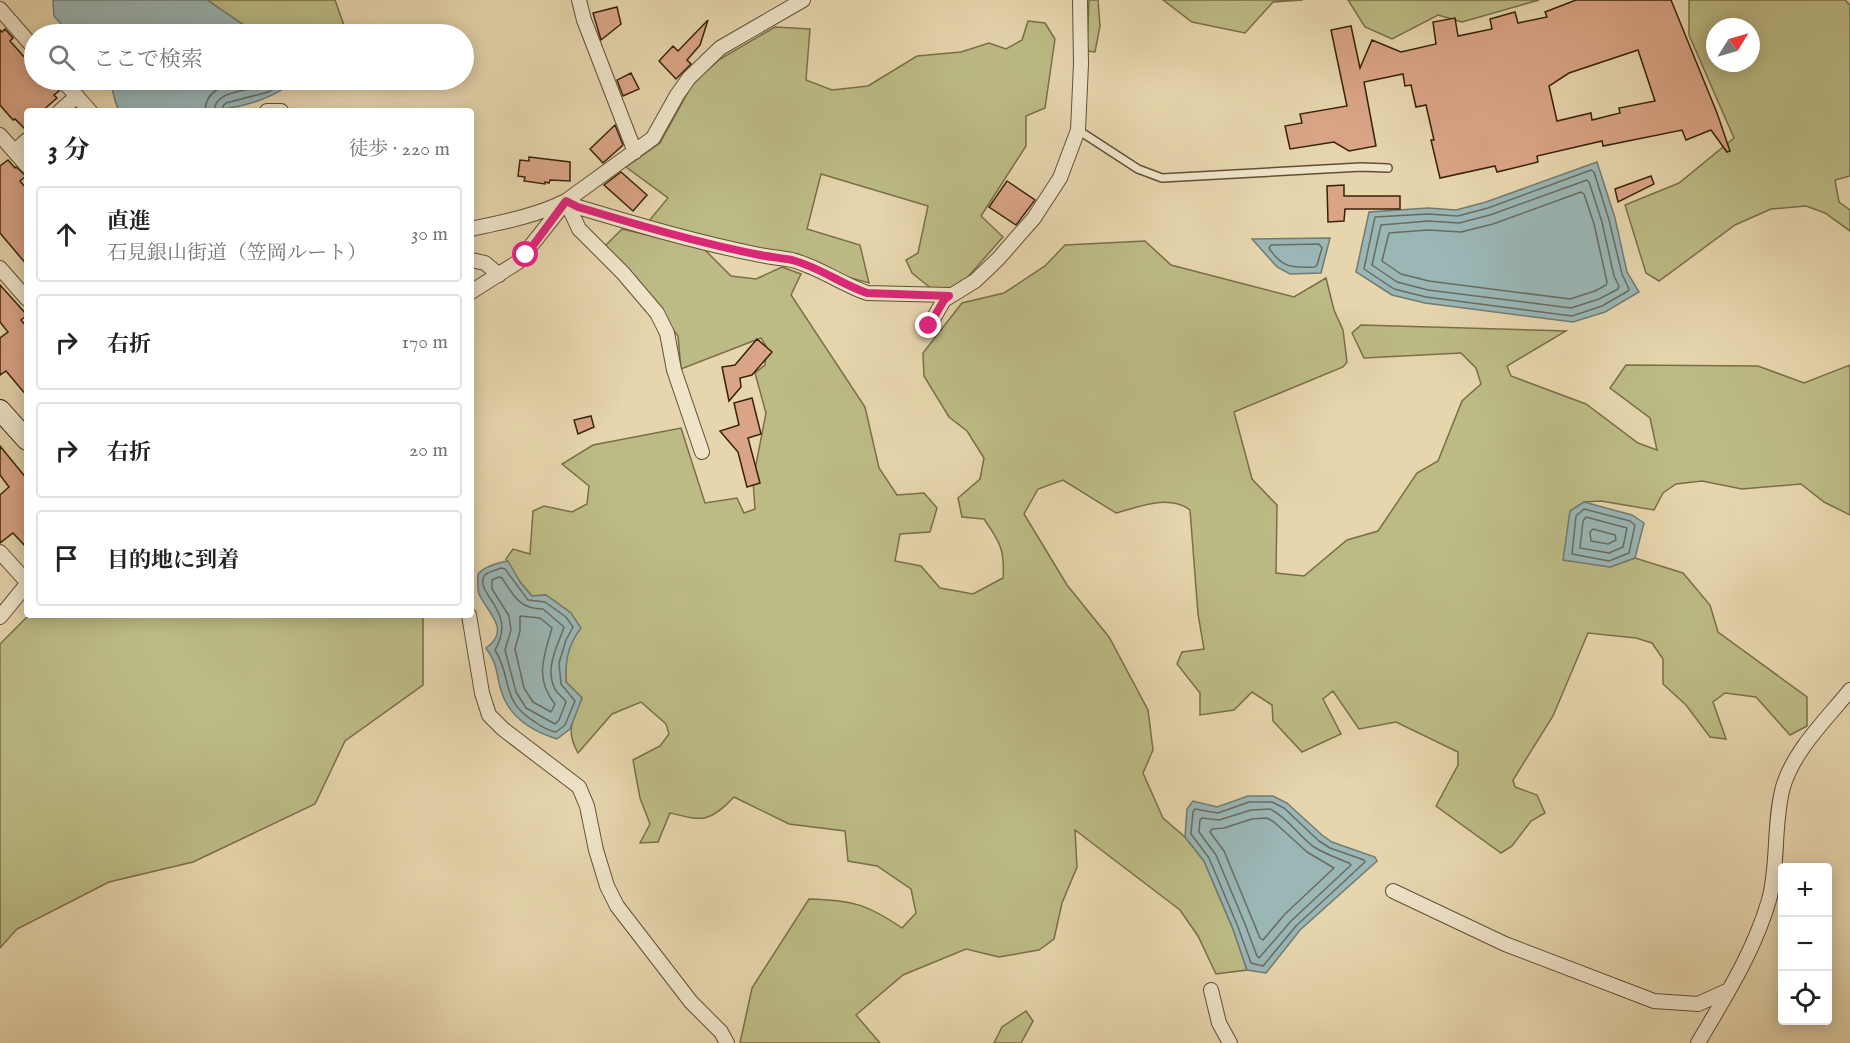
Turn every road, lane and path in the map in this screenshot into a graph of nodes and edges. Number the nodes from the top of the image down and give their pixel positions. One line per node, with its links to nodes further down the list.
1 (579, 0): 14 (street)
2 (803, 0): 14 (street)
3 (1080, 0): 10 (street)
4 (0, 9): 5 (street)
5 (24, 37)
6 (71, 90): 7 (street)
7 (77, 96): 8 (street); 9 (street)
8 (63, 108)
9 (87, 108)
10 (1078, 130): 16 (lane); 24 (street)
11 (0, 135): 13 (street)
12 (24, 143): 13 (street)
13 (15, 151): 15 (street)
14 (635, 152): 17 (street)
15 (24, 162)
16 (1388, 168)
17 (566, 201): 18 (street); 21 (street); 24 (street); 28 (street)
18 (474, 229)
19 (474, 261): 21 (street)
20 (0, 268): 23 (street)
21 (499, 275): 22 (street)
22 (474, 290)
23 (24, 291)
24 (949, 296): 25 (street)
25 (929, 326)
26 (0, 410): 27 (street)
27 (24, 437)
28 (702, 452)
29 (0, 552): 30 (street)
30 (24, 580)
31 (24, 587): 32 (street)
32 (0, 617)
33 (470, 618): 38 (street)
34 (1850, 690): 37 (street)
35 (1394, 891): 37 (street)
36 (1211, 990): 39 (street)
37 (1729, 990): 40 (street)
38 (727, 1043)
39 (1230, 1043)
40 (1698, 1043)

